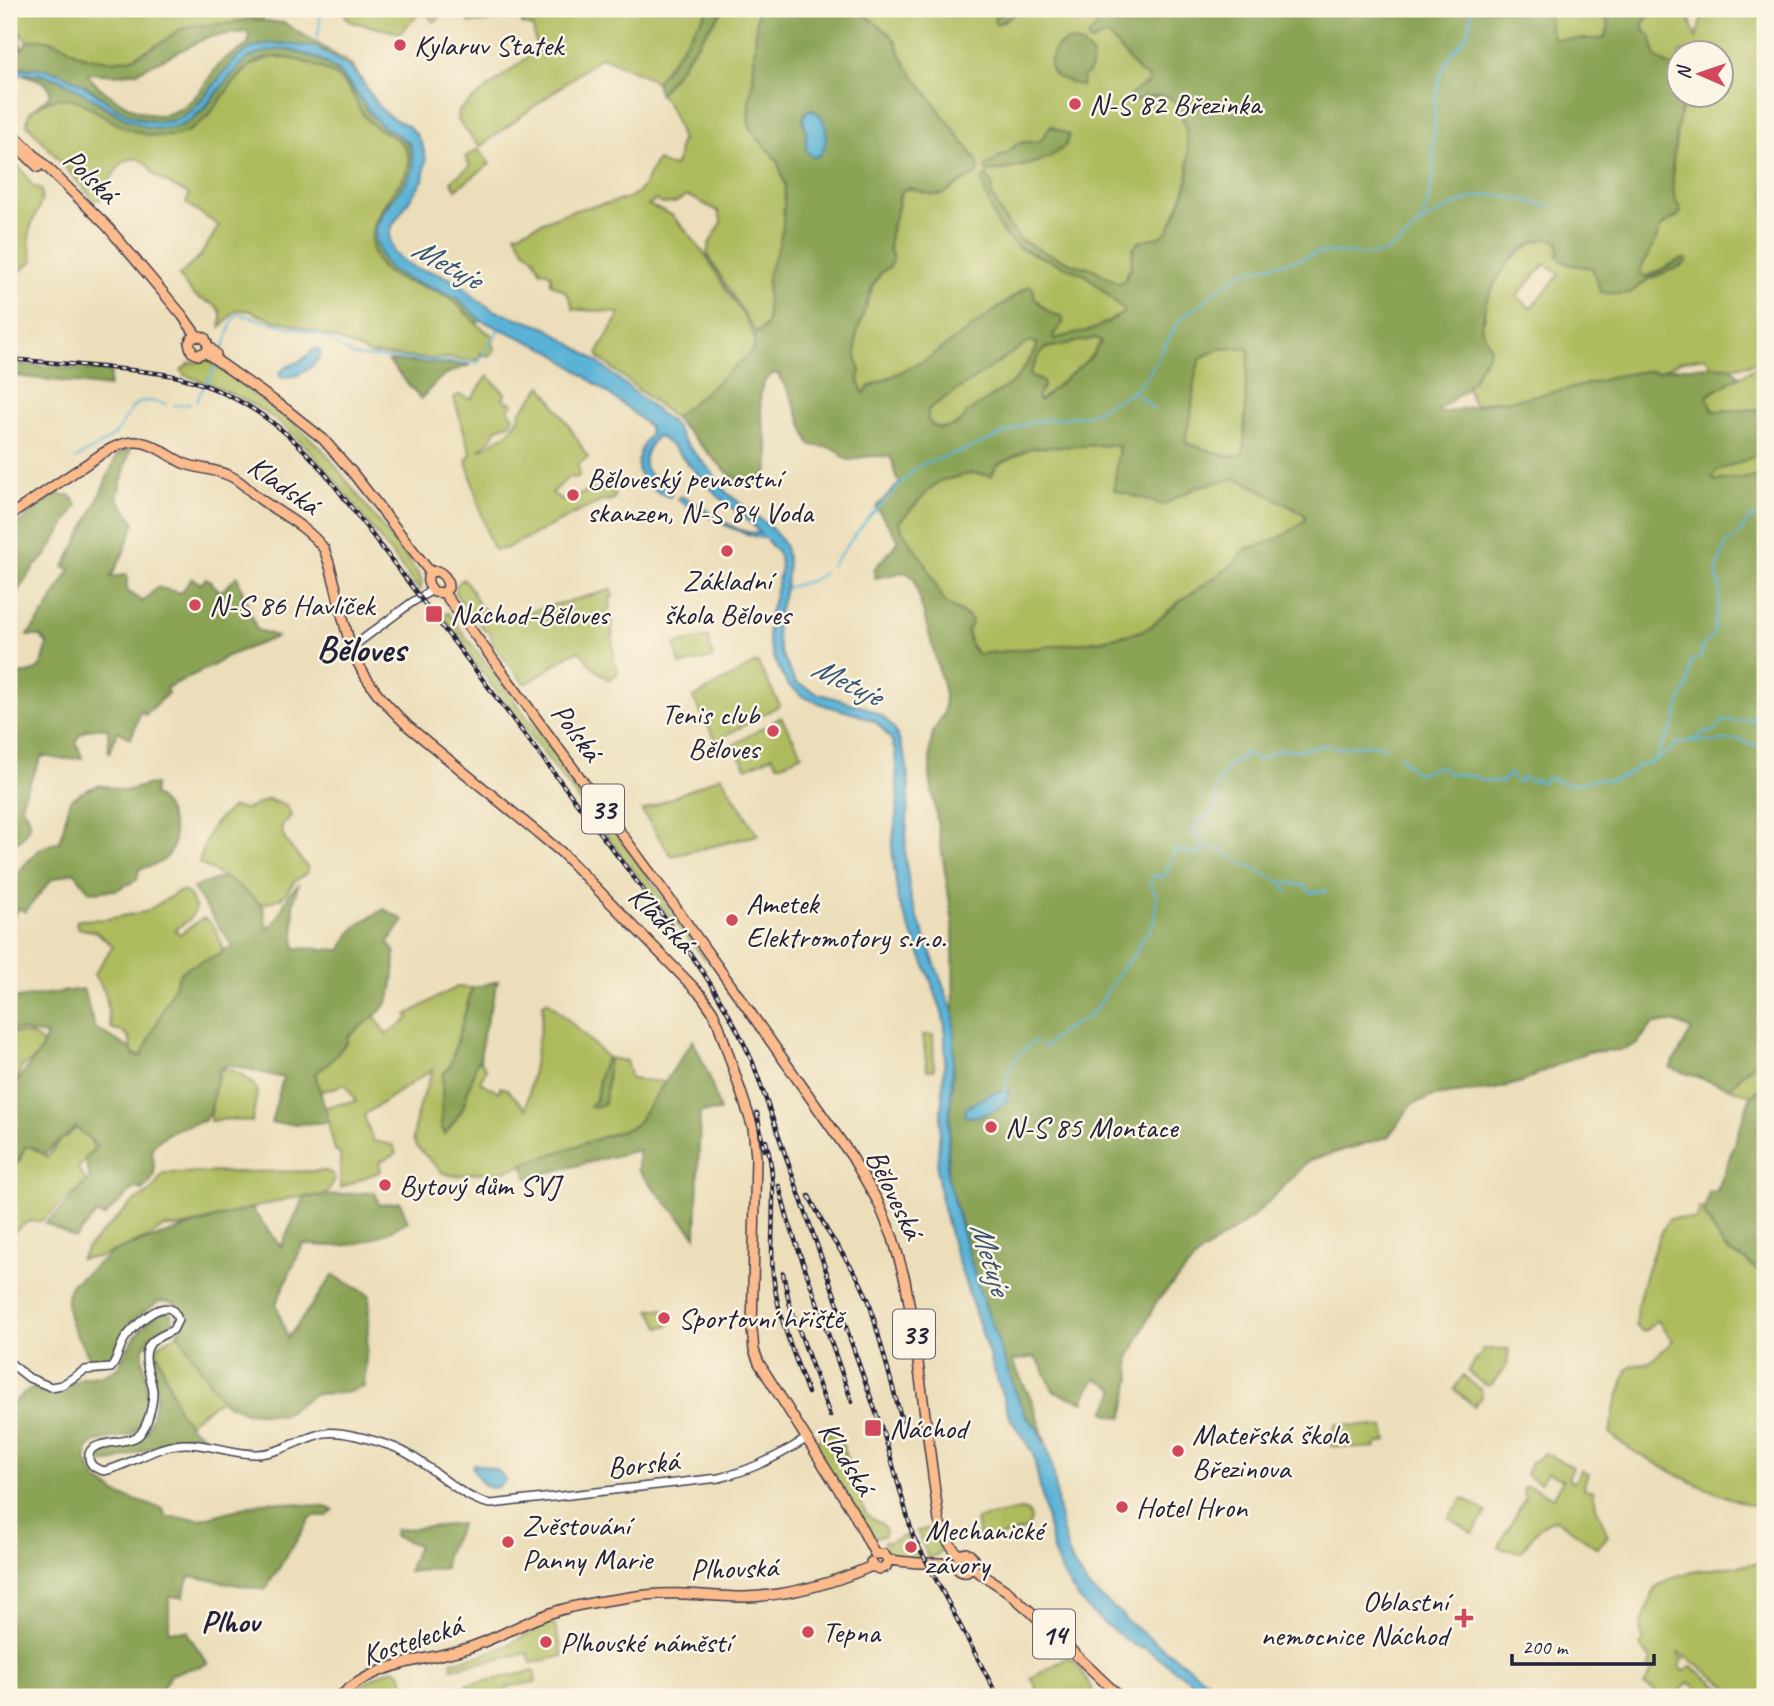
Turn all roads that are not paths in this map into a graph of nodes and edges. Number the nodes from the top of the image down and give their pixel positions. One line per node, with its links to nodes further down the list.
1 (9, 130): 3 (main road, Polská)
2 (9, 139): 3 (main road, Polská)
3 (135, 261): 4 (main road, Polská)
4 (195, 337): 5 (main road); 5 (main road)
5 (206, 349): 7 (main road, Polská / 33)
6 (9, 516): 10 (main road, Kladská)
7 (429, 572): 8 (main road, Polská / 33); 9 (main road, Polská / 33)
8 (432, 590): 9 (main road); 10 (street)
9 (444, 593): 11 (main road, Polská / 33)
10 (352, 649): 13 (main road, Kladská)
11 (671, 901): 14 (main road, Běloveská / 33)
12 (9, 1362): 13 (street, Borská)
13 (806, 1439): 15 (main road, Kladská)
14 (947, 1540): 16 (main road, Běloveská / 33); 18 (main road)
15 (875, 1554): 17 (main road, 14); 19 (main road)
16 (956, 1559): 18 (main road, 14); 20 (main road, 14); 20 (main road, 14)
17 (888, 1560): 18 (main road, 14); 19 (main road, 14)
18 (937, 1562)
19 (872, 1566): 21 (main road, Plhovská / 14)
20 (972, 1568): 23 (main road, 14)
21 (503, 1634): 22 (main road, Kostelecká / 14)
22 (339, 1697)
23 (1120, 1697)

